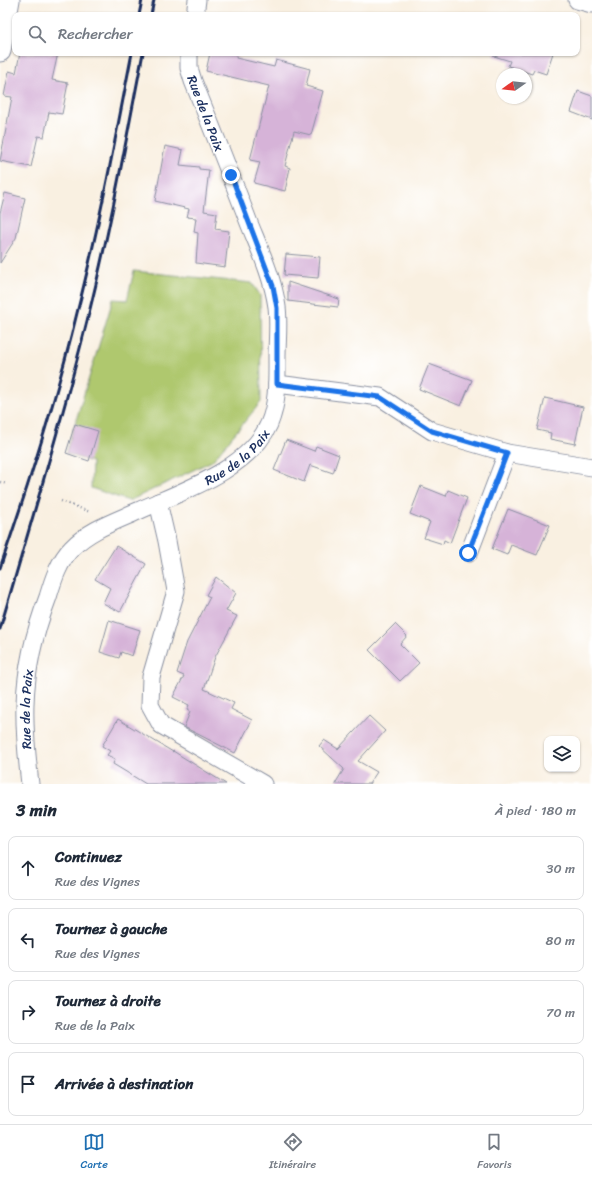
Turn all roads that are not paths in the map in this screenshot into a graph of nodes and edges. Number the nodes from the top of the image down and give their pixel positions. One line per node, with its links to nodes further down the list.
1 (9, 0): 6 (street)
2 (197, 0): 5 (street)
3 (576, 0): 4 (street)
4 (592, 4)
5 (195, 12)
6 (0, 51)
7 (189, 56): 8 (street, Rue de la Paix)
8 (277, 384): 9 (street); 11 (street, Rue de la Paix)
9 (507, 453): 10 (street); 12 (street)
10 (592, 467)
11 (158, 502): 13 (street, Rue de la Paix); 14 (street)
12 (468, 553)
13 (30, 784)
14 (263, 784)

